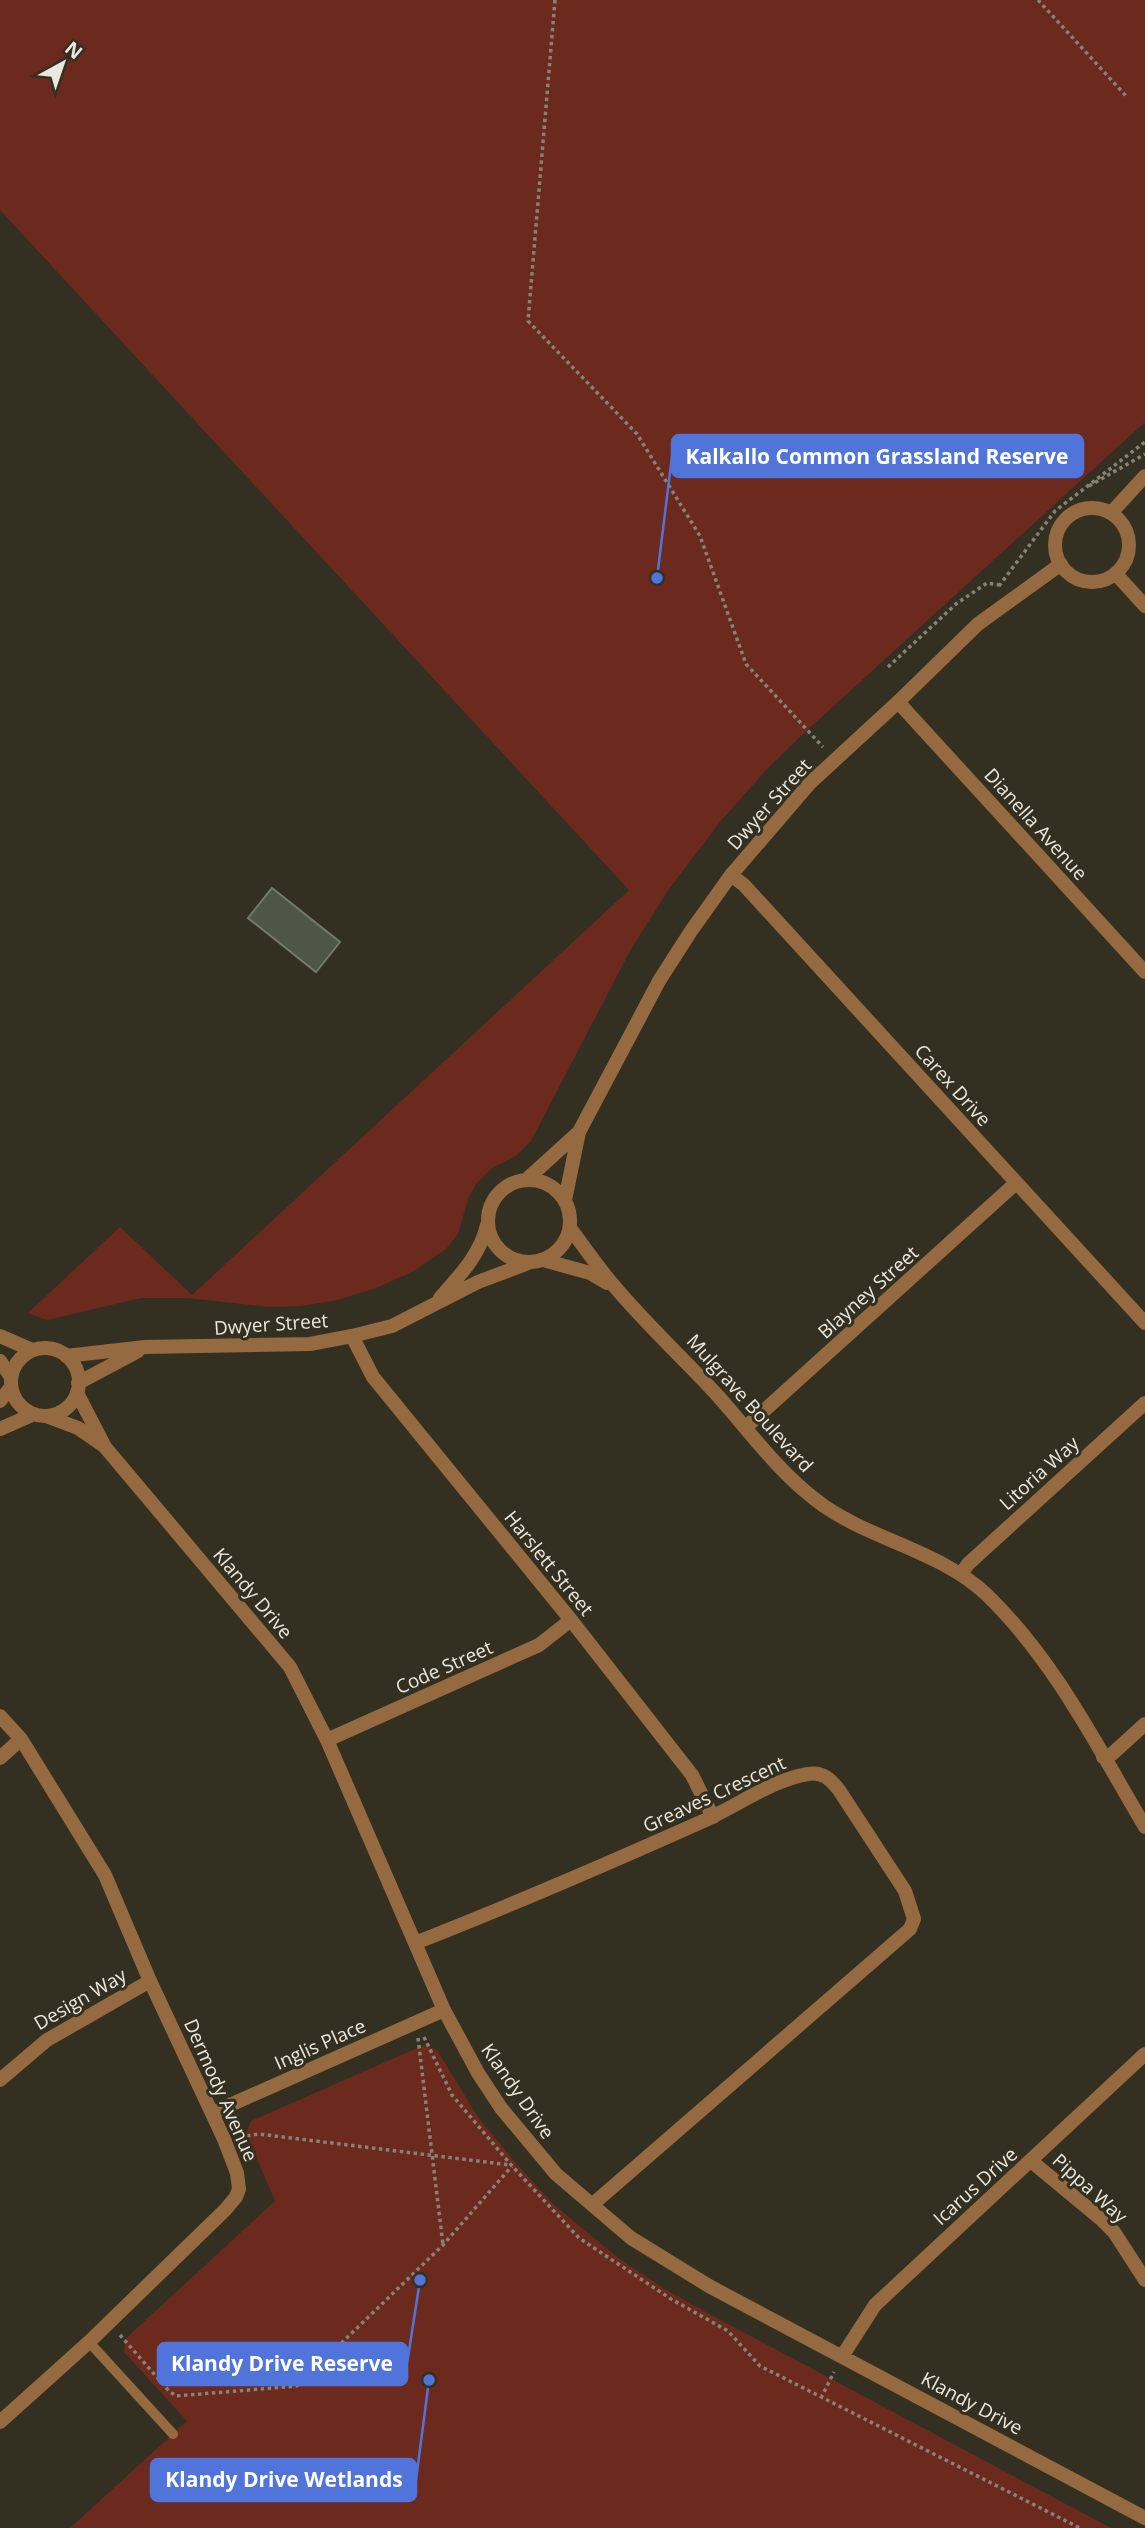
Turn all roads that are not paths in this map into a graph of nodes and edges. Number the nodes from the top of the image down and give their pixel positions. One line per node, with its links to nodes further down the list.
1 (1145, 476): 2 (street)
2 (1111, 513): 3 (street); 4 (street)
3 (1061, 564): 4 (street); 6 (street, Dwyer Street)
4 (1116, 574): 5 (street)
5 (1145, 606)
6 (898, 702): 7 (street, Dwyer Street); 8 (street, Dianella Avenue)
7 (731, 875): 9 (street, Dwyer Street); 11 (street, Carex Drive)
8 (1145, 972)
9 (579, 1132): 10 (street, Dwyer Street); 12 (street, Dwyer Street)
10 (526, 1180): 12 (street); 13 (street)
11 (1016, 1183): 18 (street, Carex Drive); 30 (street, Blayney Street)
12 (565, 1200): 14 (street)
13 (488, 1220): 15 (street); 17 (street, Dwyer Street)
14 (570, 1228): 15 (street); 16 (street, Mulgrave Boulevard)
15 (537, 1261): 16 (street, Mulgrave Boulevard); 17 (street, Dwyer Street)
16 (617, 1289): 30 (street, Mulgrave Boulevard)
17 (434, 1304): 20 (street, Dwyer Street)
18 (1145, 1323)
19 (0, 1336): 22 (street)
20 (352, 1336): 21 (street, Dwyer Street); 34 (street, Harslett Street)
21 (145, 1347): 23 (street, Dwyer Street); 26 (street, Dwyer Street)
22 (33, 1350): 23 (street); 25 (street)
23 (66, 1356): 26 (street)
24 (0, 1361): 25 (street)
25 (11, 1382): 27 (street); 29 (street)
26 (78, 1388): 29 (street); 32 (street, Klandy Drive)
27 (0, 1401)
28 (1145, 1403): 33 (street, Litoria Way)
29 (40, 1415): 31 (street); 32 (street, Klandy Drive)
30 (746, 1427): 33 (street, Mulgrave Boulevard)
31 (0, 1429)
32 (105, 1447): 38 (street, Klandy Drive)
33 (961, 1574): 39 (street, Mulgrave Boulevard)
34 (570, 1620): 38 (street, Code Street); 41 (street, Harslett Street)
35 (0, 1716): 37 (street, Dermody Avenue)
36 (1145, 1724): 39 (street)
37 (20, 1740): 40 (street); 44 (street, Dermody Avenue)
38 (327, 1740): 43 (street, Klandy Drive)
39 (1103, 1757): 42 (street, Mulgrave Boulevard)
40 (0, 1758)
41 (713, 1817): 43 (street, Greaves Crescent); 50 (street, Greaves Crescent)
42 (1145, 1827)
43 (415, 1943): 45 (street, Klandy Drive)
44 (150, 1981): 47 (street, Design Way); 48 (street, Dermody Avenue)
45 (444, 2010): 48 (street, Inglis Place); 50 (street, Klandy Drive)
46 (1145, 2054): 49 (street, Icarus Drive)
47 (0, 2080)
48 (212, 2113): 52 (street, Dermody Avenue)
49 (1031, 2161): 51 (street, Pippa Way); 53 (street, Icarus Drive)
50 (593, 2204): 53 (street, Klandy Drive)
51 (1145, 2280)
52 (89, 2342): 54 (street, Dermody Avenue); 55 (lane)
53 (843, 2355): 56 (street, Klandy Drive)
54 (0, 2422)
55 (173, 2434)
56 (1145, 2518)

